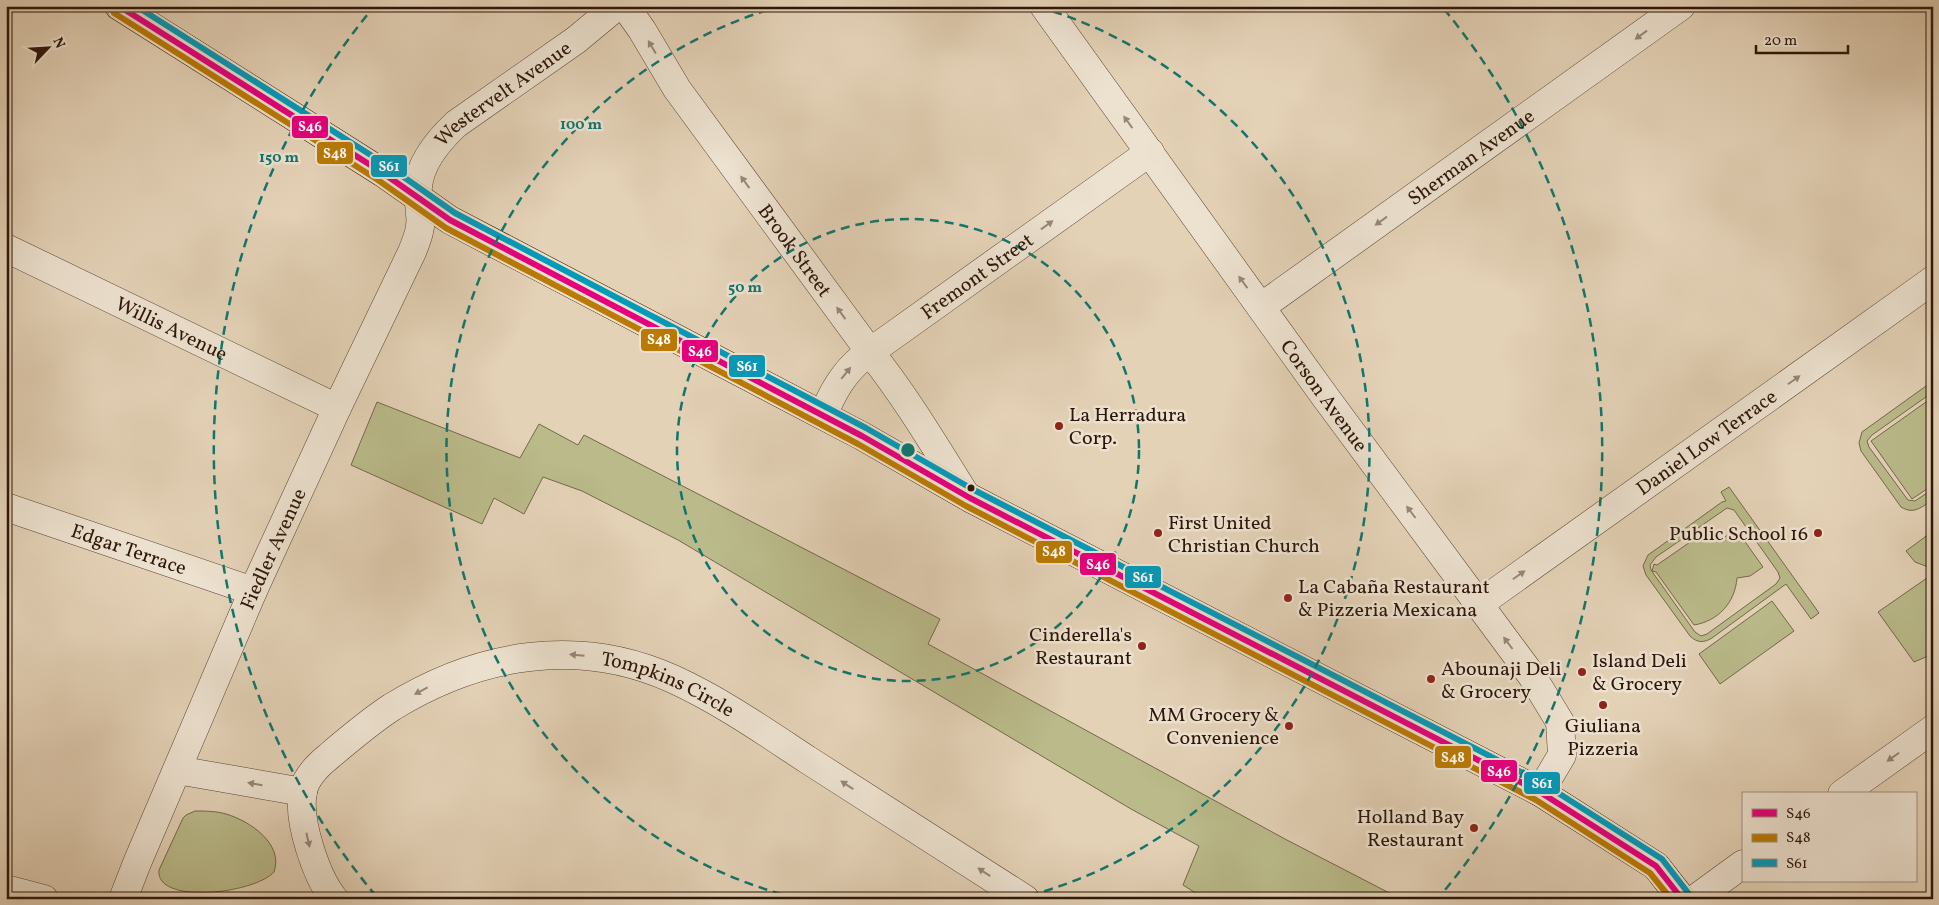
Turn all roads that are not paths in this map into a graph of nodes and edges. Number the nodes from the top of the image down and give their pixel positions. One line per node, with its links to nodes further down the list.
1 (119, 6): 7 (main road)
2 (617, 6): 7 (street, Westervelt Avenue)
3 (625, 6): 11 (street, Brook Street, one-way to 3)
4 (1044, 6): 6 (street, Corson Avenue, one-way to 4)
5 (1681, 6): 10 (street, Sherman Avenue, one-way to 10)
6 (1150, 152): 10 (street, Corson Avenue, one-way to 6); 11 (street, Fremont Street, one-way to 6)
7 (418, 200): 12 (street, Fiedler Avenue); 13 (main road)
8 (6, 248): 12 (street, Willis Avenue)
9 (1933, 280): 17 (street, Daniel Low Terrace, one-way to 9)
10 (1261, 307): 17 (street, Corson Avenue, one-way to 10)
11 (870, 352): 13 (street, Fremont Street, one-way to 11); 14 (street, Brook Street)
12 (337, 408): 16 (street, Fiedler Avenue)
13 (823, 415): 14 (main road)
14 (965, 494): 21 (main road)
15 (6, 507): 16 (street, Edgar Terrace)
16 (253, 591): 19 (street, Fiedler Avenue)
17 (1479, 604): 21 (street, Corson Avenue, one-way to 17)
18 (1933, 729): 22 (street, one-way to 22)
19 (177, 770): 20 (street, one-way to 19); 27 (street, Fiedler Avenue)
20 (303, 792): 25 (street, Tompkins Circle, one-way to 25); 28 (street, Tompkins Circle, one-way to 20)
21 (1540, 792): 29 (main road)
22 (1845, 792)
23 (1742, 865): 30 (street)
24 (6, 889): 26 (street)
25 (324, 897)
26 (44, 899)
27 (123, 899)
28 (1024, 899)
29 (1682, 899)
30 (1695, 899)

